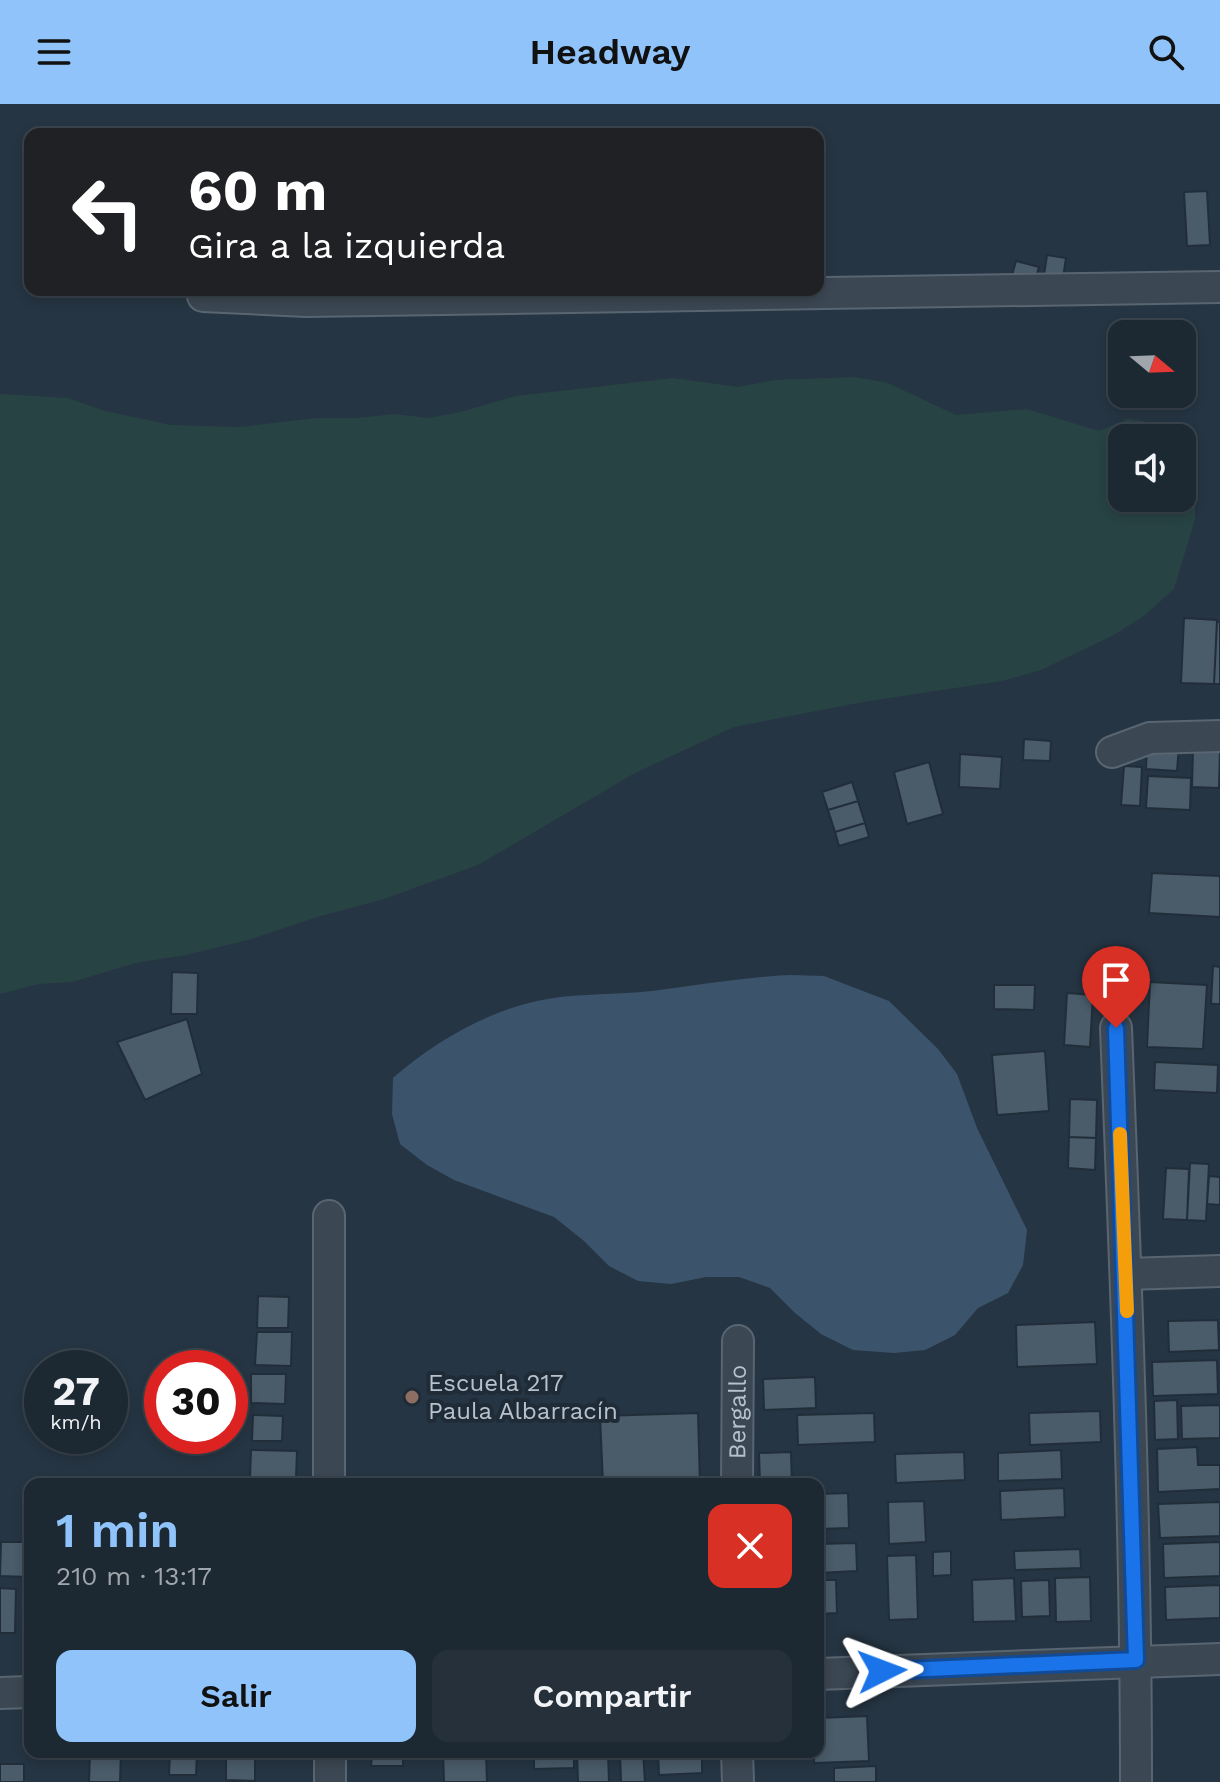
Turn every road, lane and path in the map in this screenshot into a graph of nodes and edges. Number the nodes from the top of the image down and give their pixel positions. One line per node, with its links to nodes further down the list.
1 (1220, 287): 2 (street)
2 (824, 293)
3 (203, 296): 4 (street)
4 (632, 296)
5 (1220, 736): 6 (street)
6 (1112, 752)
7 (1116, 1028): 10 (street)
8 (329, 1216): 12 (street)
9 (1220, 1271): 10 (street)
10 (1126, 1274): 15 (street)
11 (738, 1341): 13 (street, Bergallo)
12 (329, 1478)
13 (737, 1478)
14 (1220, 1659): 15 (street)
15 (1136, 1660): 16 (street); 23 (street)
16 (824, 1674)
17 (24, 1692): 18 (street)
18 (0, 1693)
19 (330, 1758): 21 (street)
20 (737, 1758): 22 (street)
21 (330, 1782)
22 (738, 1782)
23 (1136, 1782)

